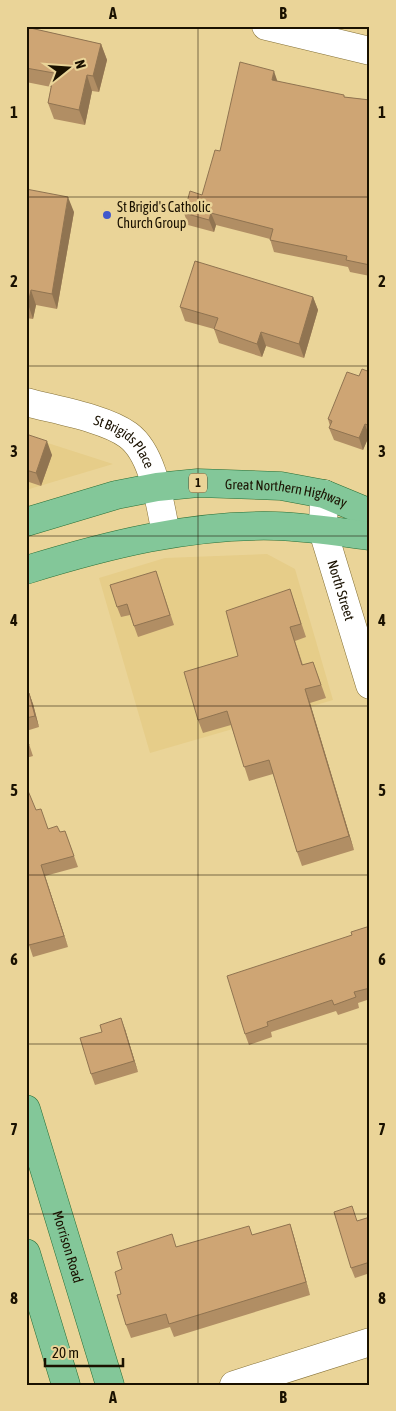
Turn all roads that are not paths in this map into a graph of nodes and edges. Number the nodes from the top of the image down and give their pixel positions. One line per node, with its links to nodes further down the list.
1 (266, 26): 2 (street)
2 (370, 51)
3 (26, 402): 4 (street, St Brigids Place)
4 (157, 487): 5 (main road, Great Northern Highway / 1); 7 (main road, Great Northern Highway / 1); 9 (street, St Brigids Place)
5 (324, 494): 6 (main road, Great Northern Highway / 1); 8 (street, North Street)
6 (370, 513)
7 (26, 522)
8 (323, 531): 9 (main road, Great Northern Highway); 10 (main road, Great Northern Highway); 12 (street, North Street)
9 (166, 534): 11 (main road, Great Northern Highway)
10 (370, 536)
11 (26, 570)
12 (370, 685)
13 (26, 1109): 17 (main road, Morrison Road)
14 (26, 1253): 16 (main road)
15 (370, 1342): 18 (street)
16 (66, 1385)
17 (110, 1385)
18 (234, 1385)

